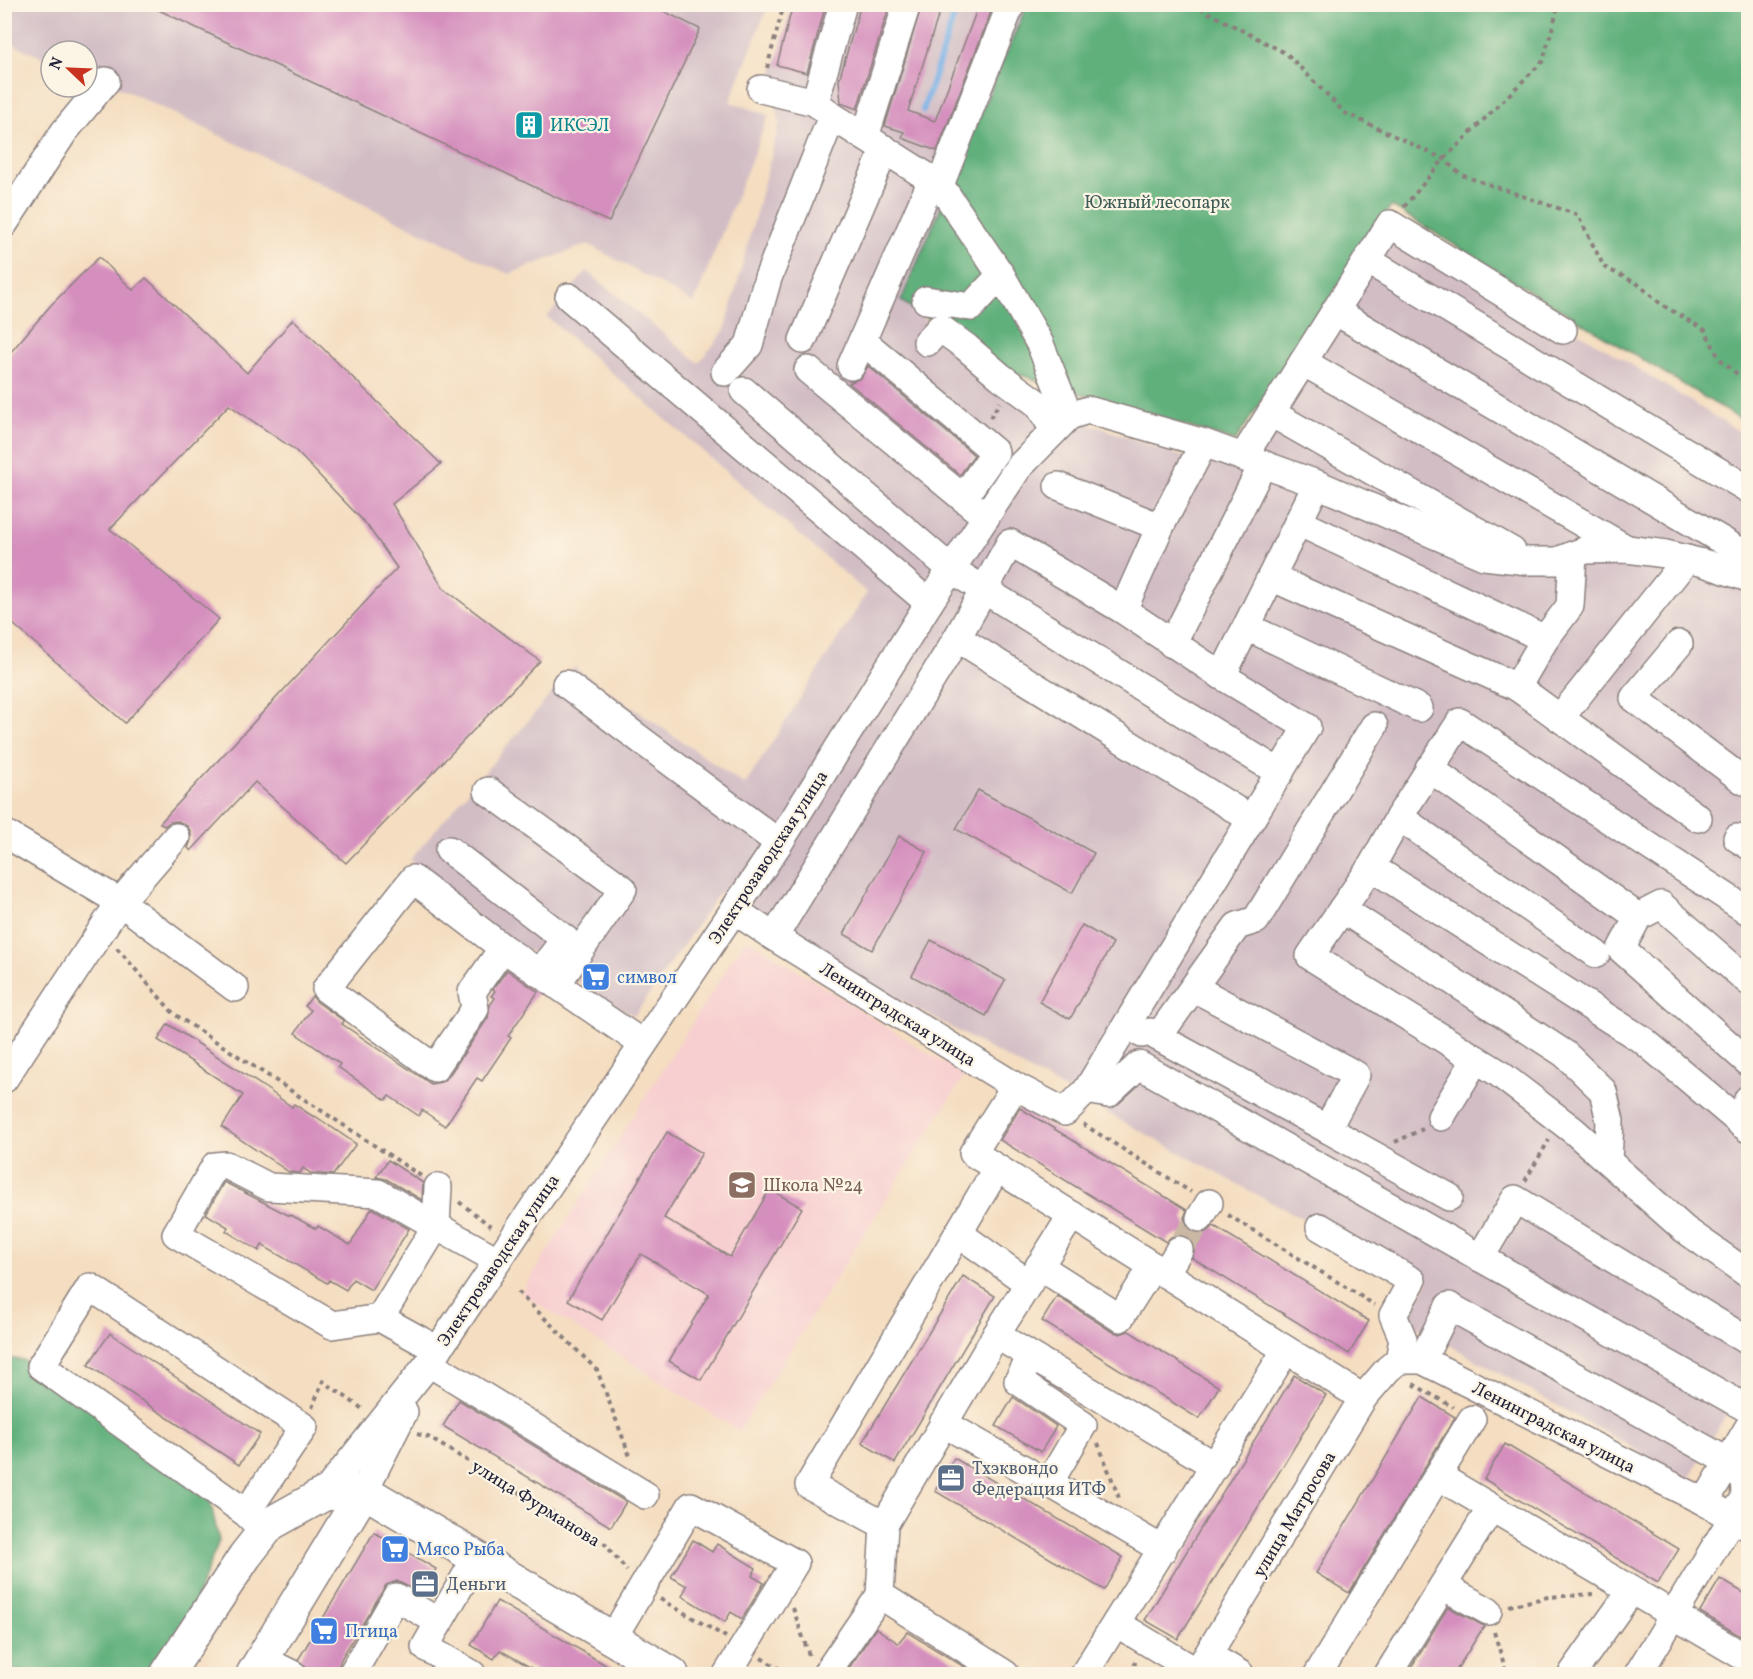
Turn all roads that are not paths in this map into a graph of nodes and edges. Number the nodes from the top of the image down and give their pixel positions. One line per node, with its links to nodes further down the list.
1 (843, 4): 6 (street)
2 (907, 4): 7 (street)
3 (1011, 4): 8 (street)
4 (106, 81): 9 (street)
5 (760, 89): 6 (street)
6 (824, 109): 7 (street); 38 (street)
7 (875, 143): 8 (street); 16 (street)
8 (936, 183): 11 (street); 20 (street)
9 (4, 224)
10 (1367, 260): 14 (street); 15 (street); 28 (street)
11 (1000, 275): 13 (street); 23 (street)
12 (569, 297): 42 (street)
13 (926, 300)
14 (1335, 311): 19 (street); 35 (street)
15 (1563, 330)
16 (803, 340)
17 (927, 342): 23 (street)
18 (870, 347): 29 (street)
19 (1303, 362): 22 (street); 33 (street)
20 (851, 366)
21 (808, 370): 29 (street)
22 (1271, 413): 25 (street); 37 (street)
23 (1061, 423): 24 (street); 30 (street, Электрозаводская улица)
24 (1204, 443): 25 (street); 32 (street)
25 (1253, 460): 26 (street); 47 (street)
26 (1317, 484): 31 (street); 37 (street)
27 (1058, 486): 32 (street)
28 (1749, 489)
29 (963, 498): 30 (street)
30 (986, 518): 38 (street, Электрозаводская улица)
31 (1298, 522): 39 (street); 46 (street)
32 (1160, 527): 43 (street)
33 (1627, 549): 34 (street); 36 (street)
34 (1573, 555): 37 (street); 46 (street)
35 (1749, 556)
36 (1687, 559): 40 (street); 53 (street)
37 (1528, 561)
38 (952, 570): 41 (street); 42 (street, Электрозаводская улица)
39 (1271, 577): 44 (street); 51 (street)
40 (1749, 578)
41 (985, 590): 43 (street); 45 (street); 57 (street)
42 (929, 603): 55 (street, Электрозаводская улица)
43 (1123, 610): 47 (street)
44 (1247, 627): 49 (street); 52 (street)
45 (957, 638): 59 (street); 63 (street)
46 (1545, 639): 51 (street)
47 (1172, 644): 49 (street)
48 (1679, 644): 58 (street)
49 (1222, 676): 57 (street)
50 (566, 684): 66 (street)
51 (1517, 687): 53 (street)
52 (1419, 708)
53 (1560, 718): 62 (street)
54 (1374, 726): 79 (street)
55 (836, 753): 59 (street); 66 (street, Электрозаводская улица)
56 (1430, 768): 61 (street); 72 (street); 73 (street)
57 (1280, 773): 63 (street)
58 (1749, 774)
59 (870, 781): 74 (street)
60 (488, 792): 77 (street)
61 (1399, 817): 68 (street); 76 (street)
62 (1698, 818)
63 (1251, 819): 82 (street)
64 (4, 833): 69 (street)
65 (176, 837): 69 (street)
66 (779, 843): 71 (street, Электрозаводская улица)
67 (449, 850): 77 (street)
68 (1371, 867): 70 (street); 90 (street)
69 (120, 902): 80 (street); 86 (street)
70 (1342, 909): 84 (street); 92 (street)
71 (734, 910): 74 (street, Ленинградская улица); 83 (street, Электрозаводская улица)
72 (1749, 911)
73 (1638, 917): 78 (street); 85 (street)
74 (774, 938): 87 (street, Ленинградская улица)
75 (503, 948): 75 (street); 77 (street)
76 (1596, 954)
77 (548, 979): 83 (street)
78 (1749, 981)
79 (1194, 987): 81 (street); 91 (street)
80 (235, 988)
81 (1158, 1037): 82 (street); 91 (street)
82 (1117, 1038): 88 (street)
83 (644, 1044): 102 (street, Электрозаводская улица)
84 (1476, 1059): 89 (street); 92 (street)
85 (1749, 1062)
86 (4, 1079)
87 (1016, 1086): 88 (street, Ленинградская улица); 93 (street)
88 (1087, 1090): 101 (street)
89 (1441, 1116)
90 (1746, 1117)
91 (1327, 1129): 95 (street)
92 (1608, 1161): 105 (street)
93 (997, 1168): 96 (street); 99 (street)
94 (438, 1187): 97 (street)
95 (1449, 1197)
96 (1072, 1215): 103 (street); 104 (street)
97 (436, 1226): 102 (street); 106 (street); 106 (street)
98 (1320, 1227): 112 (street)
99 (958, 1233): 104 (street); 130 (street)
100 (1179, 1250): 103 (street)
101 (1480, 1258): 108 (street); 114 (street)
102 (497, 1260): 110 (street, Электрозаводская улица)
103 (1159, 1270): 104 (street); 109 (street)
104 (1033, 1274): 107 (street)
105 (1749, 1274)
106 (380, 1317): 110 (street)
107 (996, 1335): 111 (street); 116 (street)
108 (1749, 1341)
109 (1286, 1350): 113 (street); 120 (street)
110 (433, 1356): 117 (street, Электрозаводская улица); 125 (street)
111 (1031, 1357): 120 (street); 122 (street)
112 (1403, 1363): 113 (street, улица Матросова); 119 (street, улица Матросова); 126 (street, Ленинградская улица)
113 (1364, 1398): 143 (street, улица Матросова)
114 (1749, 1409)
115 (1472, 1419): 121 (street)
116 (943, 1423): 122 (street); 130 (street)
117 (389, 1425): 123 (street, Электрозаводская улица); 124 (street, Электрозаводская улица)
118 (1749, 1428): 119 (street)
119 (1739, 1454): 126 (street); 128 (main road)
120 (1215, 1466): 131 (street)
121 (1438, 1476): 127 (street); 154 (street)
122 (1040, 1478): 131 (street)
123 (364, 1491): 124 (main road, Электрозаводская улица); 140 (main road); 142 (main road, Электрозаводская улица)
124 (324, 1494): 129 (main road, Электрозаводская улица)
125 (645, 1495)
126 (1705, 1502): 128 (street, Ленинградская улица)
127 (1491, 1508): 133 (street); 134 (street)
128 (1744, 1508): 137 (street)
129 (258, 1518): 129 (street); 145 (main road, Электрозаводская улица)
130 (884, 1525): 135 (street)
131 (1163, 1550): 139 (street)
132 (468, 1572): 138 (street)
133 (1443, 1586): 136 (street); 155 (street)
134 (1631, 1591): 137 (street); 156 (street)
135 (880, 1595): 144 (street); 151 (street)
136 (1488, 1611)
137 (1674, 1615): 141 (street); 157 (street)
138 (439, 1622): 147 (street); 148 (street)
139 (1116, 1623): 143 (street); 152 (street)
140 (612, 1639): 149 (main road); 150 (street)
141 (1749, 1659)
142 (257, 1667): 146 (street)
143 (1200, 1667): 153 (street)
144 (819, 1669)
145 (167, 1674)
146 (292, 1674)
147 (352, 1674)
148 (472, 1674)
149 (672, 1674)
150 (727, 1674)
151 (1005, 1674)
152 (1084, 1674)
153 (1240, 1674)
154 (1318, 1674)
155 (1388, 1674)
156 (1572, 1674)
157 (1638, 1674)

